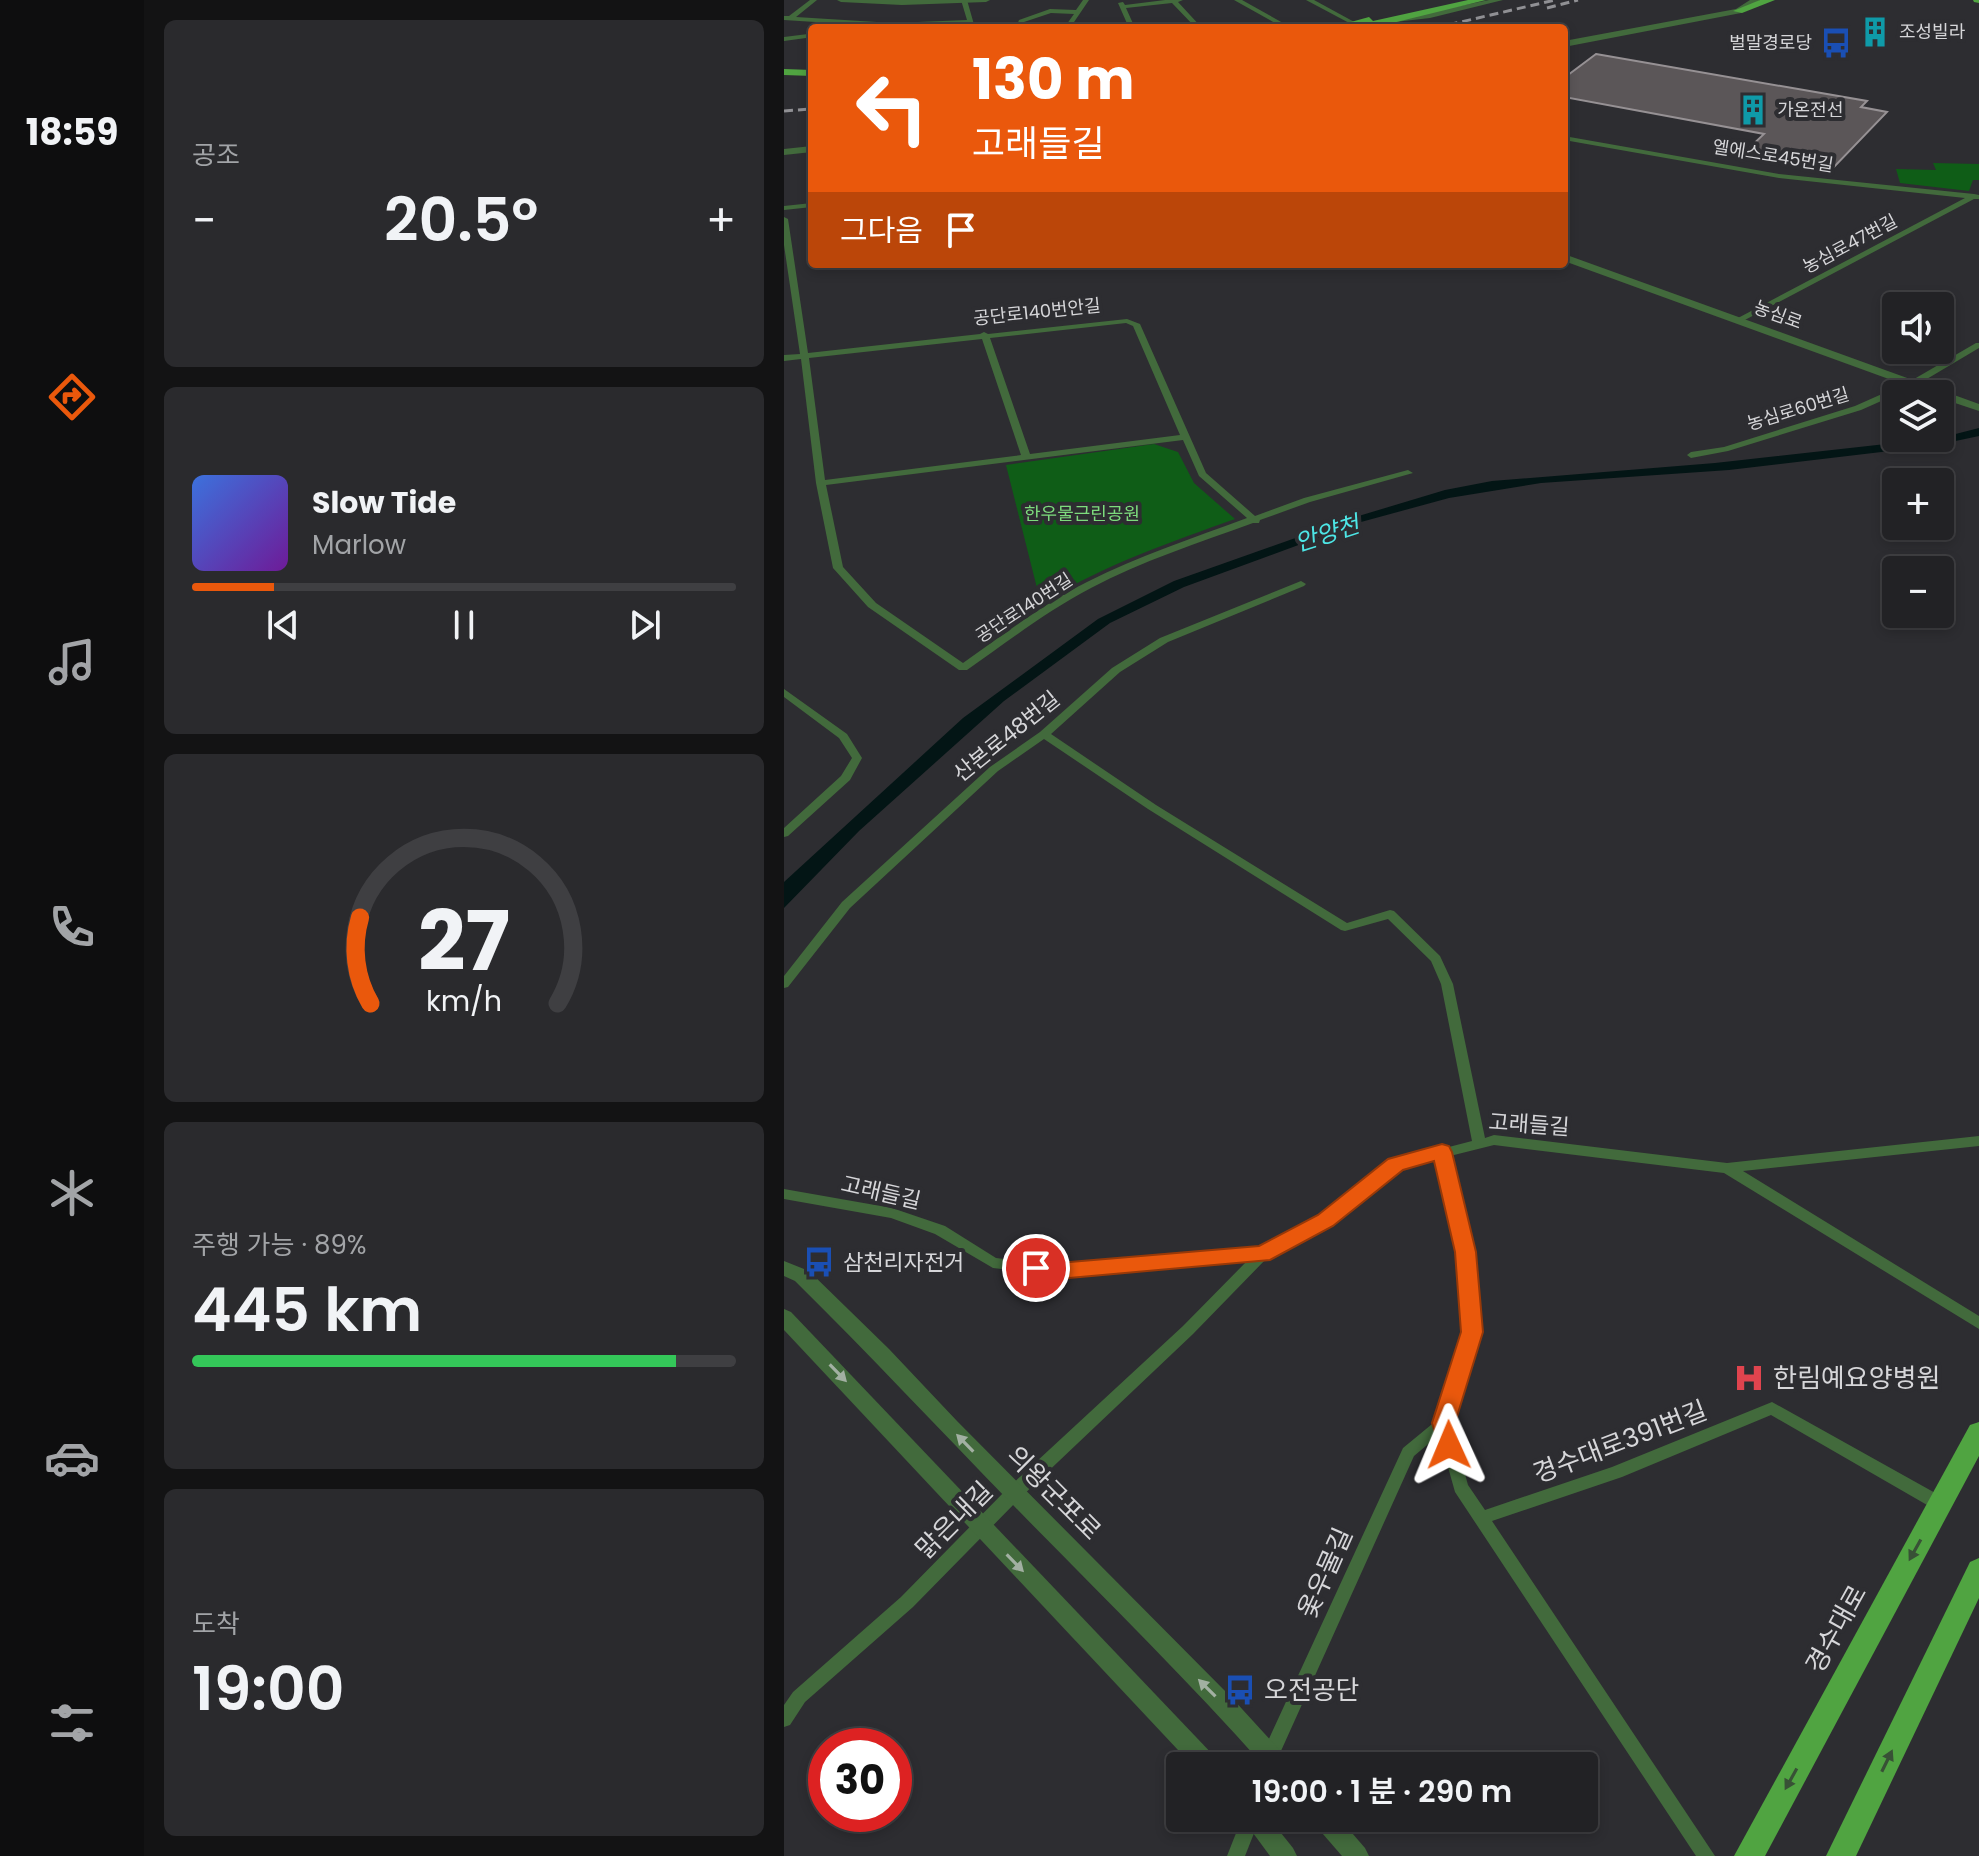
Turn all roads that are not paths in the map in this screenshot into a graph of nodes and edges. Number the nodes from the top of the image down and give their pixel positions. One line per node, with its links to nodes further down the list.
1 (814, 0): 17 (street)
2 (841, 0): 13 (street)
3 (986, 0): 13 (street)
4 (1086, 0): 16 (street)
5 (1177, 0): 14 (street); 26 (street)
6 (1237, 0): 27 (street)
7 (1309, 0): 28 (street)
8 (1455, 0): 29 (main road)
9 (1481, 0): 19 (main road)
10 (1499, 0): 19 (street)
11 (1756, 0): 15 (street)
12 (1770, 0): 15 (main road)
13 (964, 1): 22 (street)
14 (1121, 4): 25 (street)
15 (1738, 11): 33 (street)
16 (1078, 12): 23 (street); 24 (street)
17 (788, 18): 18 (street)
18 (816, 20): 20 (street); 21 (street)
19 (1395, 20): 30 (main road)
20 (813, 24)
21 (859, 24)
22 (971, 24)
23 (1020, 24)
24 (1070, 24)
25 (1130, 24)
26 (1196, 24)
27 (1282, 24)
28 (1353, 24)
29 (1365, 24)
30 (1370, 24)
31 (808, 38): 32 (street)
32 (784, 39)
33 (1568, 43)
34 (784, 75): 35 (main road)
35 (808, 76)
36 (1568, 139): 39 (street, 엘에스로45번길)
37 (808, 149): 38 (street)
38 (784, 152)
39 (1976, 197): 44 (street, 농심로47번길)
40 (808, 205): 41 (street)
41 (784, 208)
42 (784, 219): 47 (street, 공단로140번길)
43 (1568, 258): 44 (street, 농심로)
44 (1741, 320): 49 (street, 농심로)
45 (984, 334): 47 (street, 공단로140번안길); 54 (street, 공단로140번안길); 56 (street)
46 (1979, 345): 50 (street, 농심로60번길)
47 (802, 355): 48 (street, 공단로140번안길); 58 (street, 공단로140번길)
48 (784, 358)
49 (1901, 380)
50 (1919, 380)
51 (1882, 397): 55 (street, 농심로60번길)
52 (1954, 399): 53 (street, 농심로)
53 (1979, 408)
54 (1185, 437): 56 (street); 59 (street, 공단로140번안길)
55 (1691, 455)
56 (1026, 456): 58 (street)
57 (1408, 473): 59 (street, 공단로140번길)
58 (821, 483): 59 (street, 공단로140번길)
59 (1256, 521)
60 (1301, 584): 62 (street, 산본로48번길)
61 (784, 692): 63 (street)
62 (1044, 734): 64 (street, 산본로48번길); 66 (street)
63 (784, 834)
64 (784, 984)
65 (1979, 1141): 68 (street, 고래들길)
66 (1479, 1142): 67 (street, 고래들길); 68 (street, 고래들길)
67 (1442, 1152): 70 (street, 고래들길); 74 (street)
68 (1727, 1168): 73 (street)
69 (784, 1194): 70 (street, 고래들길)
70 (1262, 1254): 76 (street, 맑은내길)
71 (784, 1268): 76 (street, 의왕군포로, one-way to 71)
72 (784, 1317): 79 (street, one-way to 79)
73 (1979, 1323)
74 (1443, 1423): 78 (street); 84 (street, 옻우물길)
75 (1979, 1432): 77 (main road, 경수대로)
76 (1014, 1493): 79 (street, 맑은내길); 83 (street, 의왕군포로, one-way to 76)
77 (1940, 1504): 78 (street, 경수대로391번길); 92 (main road, 경수대로, one-way to 92)
78 (1482, 1518): 91 (street)
79 (981, 1527): 81 (street, 맑은내길); 82 (street, one-way to 82)
80 (1976, 1585): 93 (main road, one-way to 80)
81 (784, 1719)
82 (1195, 1752)
83 (1266, 1752)
84 (1278, 1752)
85 (1247, 1832): 88 (street)
86 (1265, 1832): 89 (street)
87 (1336, 1832): 90 (street)
88 (1236, 1856)
89 (1285, 1856)
90 (1357, 1856)
91 (1706, 1856)
92 (1749, 1856)
93 (1841, 1856)

